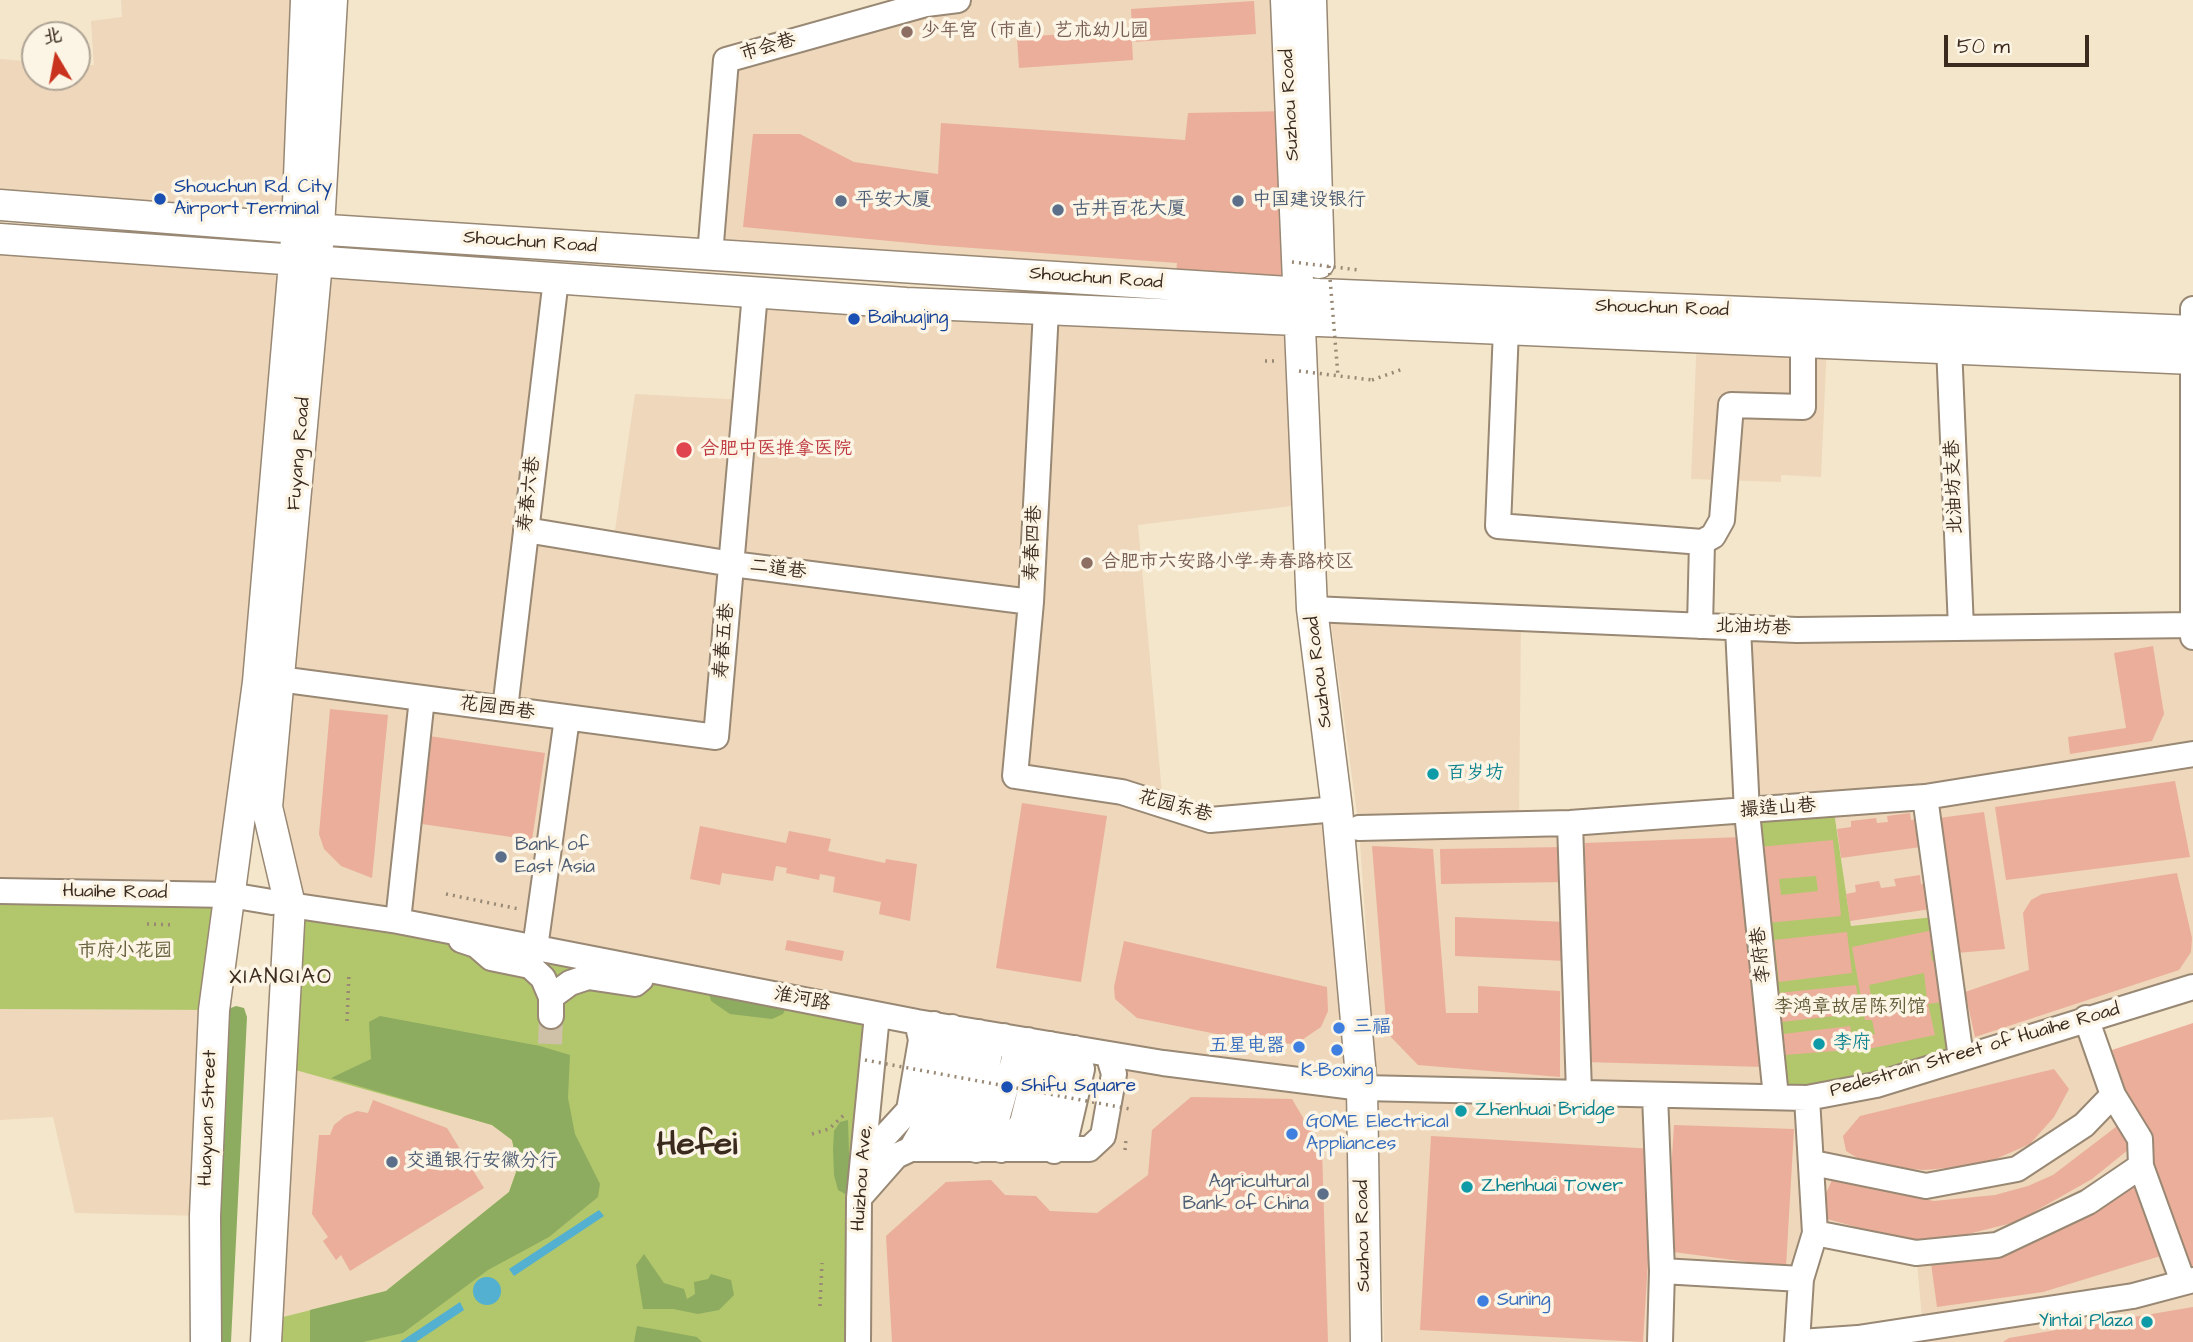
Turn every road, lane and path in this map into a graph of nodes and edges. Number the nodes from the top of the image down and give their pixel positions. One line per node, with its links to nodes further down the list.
1 (306, 0): 7 (main road, Fuyang Road)
2 (332, 0): 7 (main road, Fuyang Road)
3 (958, 0): 9 (street, 市会巷)
4 (1286, 0): 15 (main road, Suzhou Road)
5 (1311, 0): 15 (main road, Suzhou Road)
6 (0, 205): 7 (main road, Shouchun Road)
7 (308, 229): 9 (main road, Shouchun Road); 10 (main road, Fuyang Road)
8 (0, 239): 10 (main road, Shouchun Road)
9 (709, 255): 15 (main road, Shouchun Road)
10 (306, 261): 13 (main road, Shouchun Road); 33 (main road, Fuyang Road); 47 (main road, Fuyang Road)
11 (1292, 262): 15 (path, bridge)
12 (1359, 270): 15 (path, bridge)
13 (555, 279): 14 (main road, Shouchun Road); 24 (street, 寿春六巷)
14 (755, 293): 16 (main road, Shouchun Road); 26 (street, 寿春五巷)
15 (1314, 299): 16 (main road, Shouchun Road); 17 (main road, Shouchun Road); 18 (main road, Shouchun Road); 23 (path, bridge); 28 (main road, Suzhou Road)
16 (1046, 310): 27 (street, 寿春四巷)
17 (1506, 329): 19 (main road, Shouchun Road); 25 (street)
18 (2193, 338): 20 (main road, Shouchun Road); 32 (street)
19 (1803, 342): 20 (main road, Shouchun Road); 25 (street)
20 (1949, 346): 31 (street, 北油坊支巷)
21 (1403, 369): 23 (path, bridge)
22 (1299, 370): 23 (path, bridge)
23 (1338, 376)
24 (526, 530): 26 (street, 二道巷); 35 (street, 寿春六巷)
25 (1702, 542): 29 (street)
26 (732, 564): 27 (street, 二道巷); 37 (street, 寿春五巷)
27 (1031, 602): 39 (street, 寿春四巷)
28 (1320, 609): 29 (street, 北油坊巷); 41 (main road, Suzhou Road); 44 (main road, Suzhou Road)
29 (1700, 626): 30 (street, 北油坊巷)
30 (1738, 628): 31 (street, 北油坊巷); 42 (street, 李府巷)
31 (1961, 628): 32 (street, 北油坊巷)
32 (2192, 629)
33 (279, 679): 34 (street, 花园西巷); 48 (main road, Fuyang Road)
34 (422, 698): 35 (street, 花园西巷); 50 (street)
35 (505, 709): 36 (street, 花园西巷)
36 (567, 719): 37 (street, 花园西巷); 53 (street)
37 (716, 737)
38 (2193, 754): 40 (street, 撮造山巷)
39 (1015, 776): 41 (street, 花园东巷)
40 (1926, 797): 42 (street, 撮造山巷); 66 (street)
41 (1337, 809): 67 (main road, Suzhou Road)
42 (1747, 812): 43 (street, 撮造山巷); 71 (street, 李府巷)
43 (1570, 823): 44 (street, 撮造山巷); 68 (street)
44 (1359, 828): 67 (main road, Suzhou Road)
45 (0, 891): 47 (street, Huaihe Road)
46 (446, 894): 49 (path)
47 (230, 895): 48 (street, 淮河路); 89 (main road, Huayuan Street)
48 (281, 903): 50 (street, 淮河路); 90 (main road); 91 (main road)
49 (529, 911)
50 (406, 923): 53 (street, 淮河路); 54 (street)
51 (147, 924): 52 (path)
52 (174, 925)
53 (535, 948): 54 (street, 淮河路)
54 (651, 971): 57 (street, 淮河路)
55 (349, 974): 59 (path)
56 (2193, 987): 58 (street, Pedestrain Street of Huaihe Road)
57 (877, 1015): 60 (street, 淮河路); 78 (street, Huizhou Ave,)
58 (2086, 1018): 66 (street, Pedestrain Street of Huaihe Road); 70 (street)
59 (347, 1021)
60 (934, 1025): 61 (street, 淮河路); 74 (street); 78 (street)
61 (979, 1032): 62 (street, 淮河路); 74 (street)
62 (1028, 1040): 63 (street, 淮河路); 74 (street); 75 (street); 76 (street)
63 (1075, 1048): 65 (street, 淮河路); 77 (street)
64 (858, 1049): 73 (path, bridge)
65 (1108, 1054): 67 (street, 淮河路); 77 (street)
66 (1961, 1058): 72 (street, Pedestrain Street of Huaihe Road)
67 (1369, 1088): 68 (street, Pedestrain Street of Huaihe Road); 93 (main road, Suzhou Road); 94 (main road, Suzhou Road)
68 (1579, 1092): 69 (street, Pedestrain Street of Huaihe Road)
69 (1655, 1095): 71 (street, Pedestrain Street of Huaihe Road); 84 (street)
70 (2113, 1096): 79 (street); 80 (street)
71 (1776, 1097): 72 (street, Pedestrain Street of Huaihe Road)
72 (1807, 1098): 79 (street)
73 (1129, 1109)
74 (943, 1149): 76 (street); 81 (street)
75 (1028, 1149): 76 (street); 77 (street)
76 (1001, 1150)
77 (1054, 1151)
78 (864, 1159): 81 (street, Huizhou Ave,)
79 (1813, 1163): 82 (street)
80 (2141, 1166): 82 (street); 86 (street)
81 (859, 1198): 92 (street, Huizhou Ave,)
82 (1815, 1233): 85 (street)
83 (822, 1262): 87 (path)
84 (1662, 1270): 85 (street); 95 (street)
85 (1801, 1279): 96 (street)
86 (2188, 1281): 88 (street)
87 (820, 1306)
88 (1859, 1340): 96 (street)
89 (205, 1342)
90 (249, 1342)
91 (266, 1342)
92 (858, 1342)
93 (1366, 1342)
94 (1384, 1342)
95 (1660, 1342)
96 (1799, 1342)

